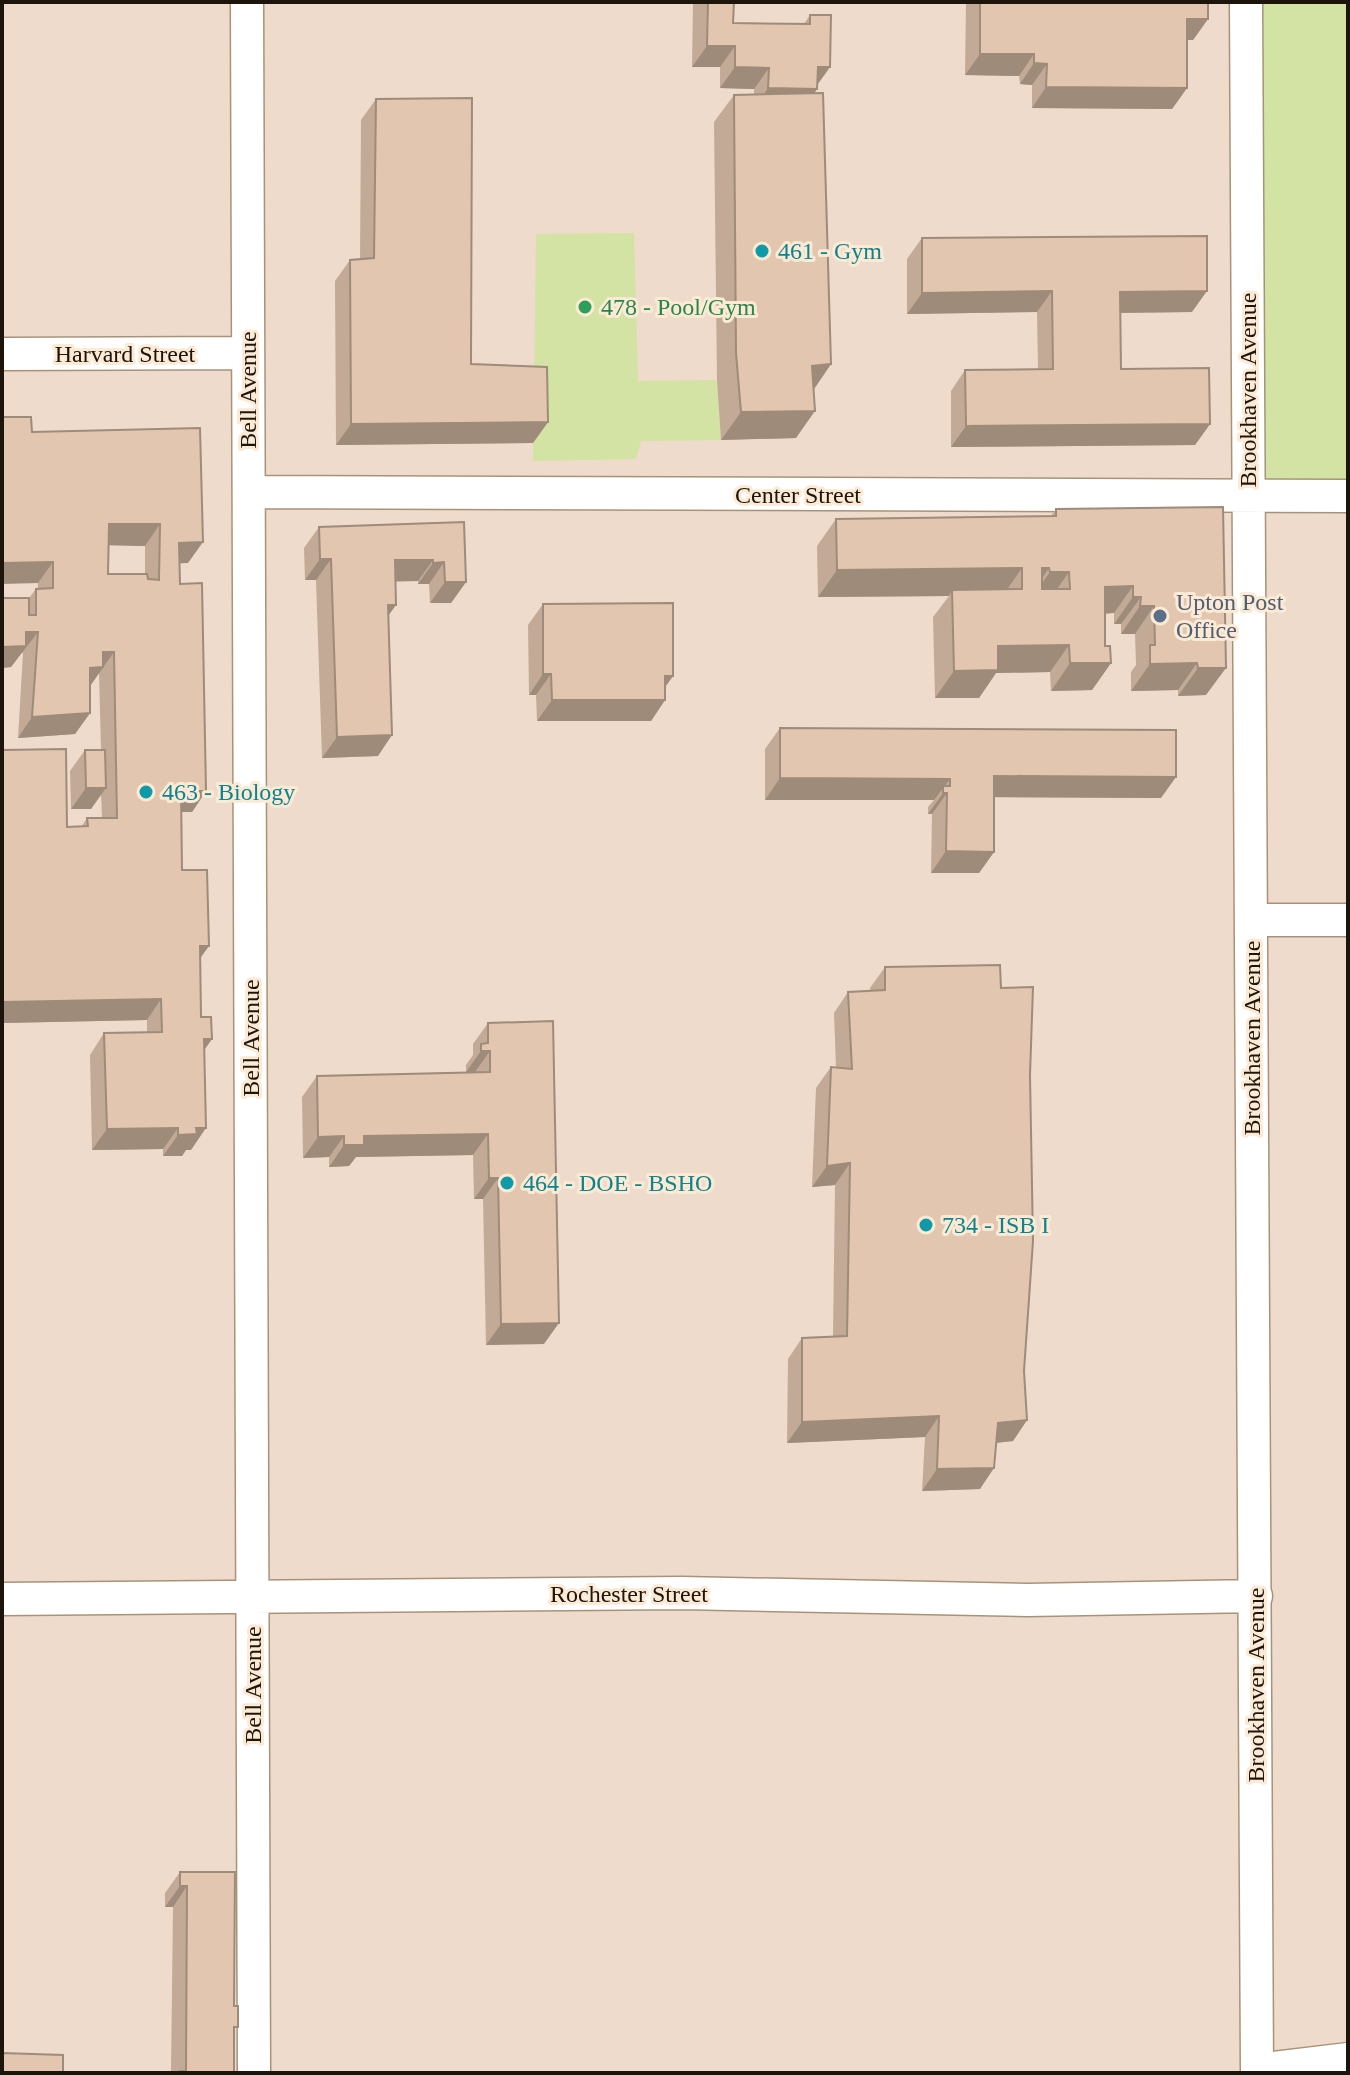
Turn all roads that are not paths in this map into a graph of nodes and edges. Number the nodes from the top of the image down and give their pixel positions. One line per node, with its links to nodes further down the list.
1 (247, 2): 3 (street, Bell Avenue)
2 (1246, 2): 7 (street, Brookhaven Avenue)
3 (248, 353): 4 (street, Harvard Street); 5 (street, Bell Avenue)
4 (2, 354)
5 (249, 492): 7 (street, Center Street); 11 (street, Bell Avenue)
6 (1348, 496): 7 (street, Center Street)
7 (1248, 497): 8 (street, Brookhaven Avenue)
8 (1251, 920): 9 (street); 10 (street, Brookhaven Avenue)
9 (1348, 920)
10 (1256, 1596): 11 (street, Rochester Street); 14 (street, Brookhaven Avenue)
11 (253, 1597): 12 (street, Rochester Street); 15 (street, Bell Avenue)
12 (2, 1599)
13 (1348, 2059): 14 (street)
14 (1257, 2072)
15 (254, 2073)

